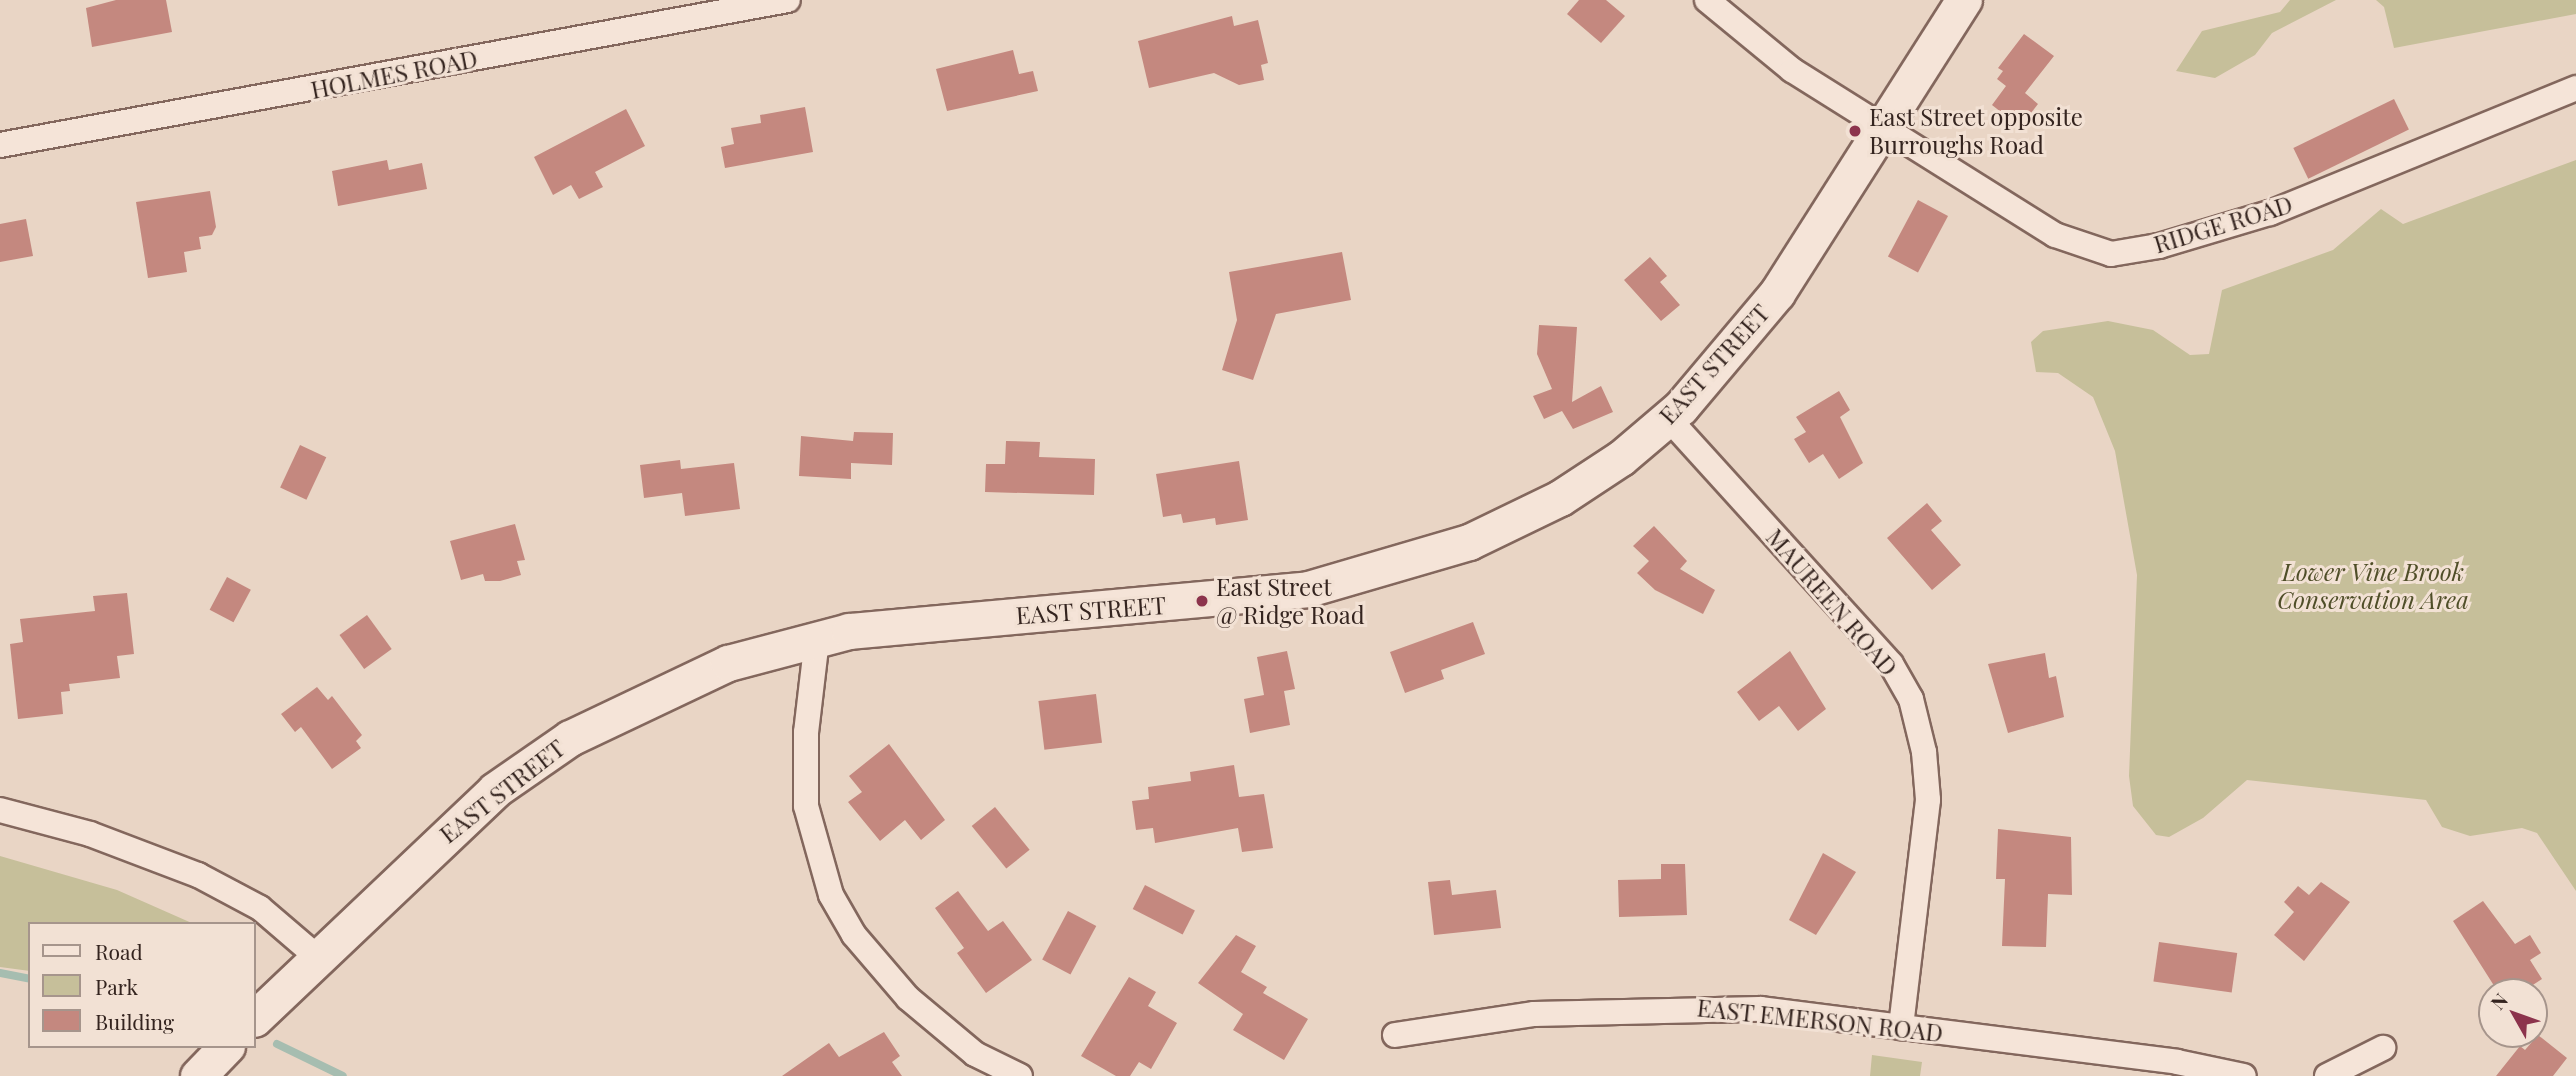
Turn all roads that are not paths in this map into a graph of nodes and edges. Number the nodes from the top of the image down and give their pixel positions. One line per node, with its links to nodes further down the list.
1 (788, 0): 6 (street, HOLMES ROAD)
2 (1707, 0): 5 (street, RIDGE ROAD)
3 (1964, 0): 5 (street, EAST STREET)
4 (2576, 88): 5 (street, RIDGE ROAD)
5 (1885, 125): 7 (street, EAST STREET)
6 (0, 145)
7 (1668, 418): 8 (street, EAST STREET); 12 (street, MAUREEN ROAD)
8 (817, 639): 10 (street, EAST STREET); 16 (street)
9 (0, 810): 10 (street)
10 (316, 956): 11 (street, EAST STREET)
11 (256, 1018)
12 (1901, 1027): 13 (street, EAST EMERSON ROAD); 19 (street, EAST EMERSON ROAD)
13 (1395, 1035)
14 (225, 1048): 17 (street)
15 (2383, 1048): 20 (street)
16 (980, 1065): 18 (street)
17 (198, 1076)
18 (1020, 1076)
19 (2244, 1076)
20 (2327, 1076)

